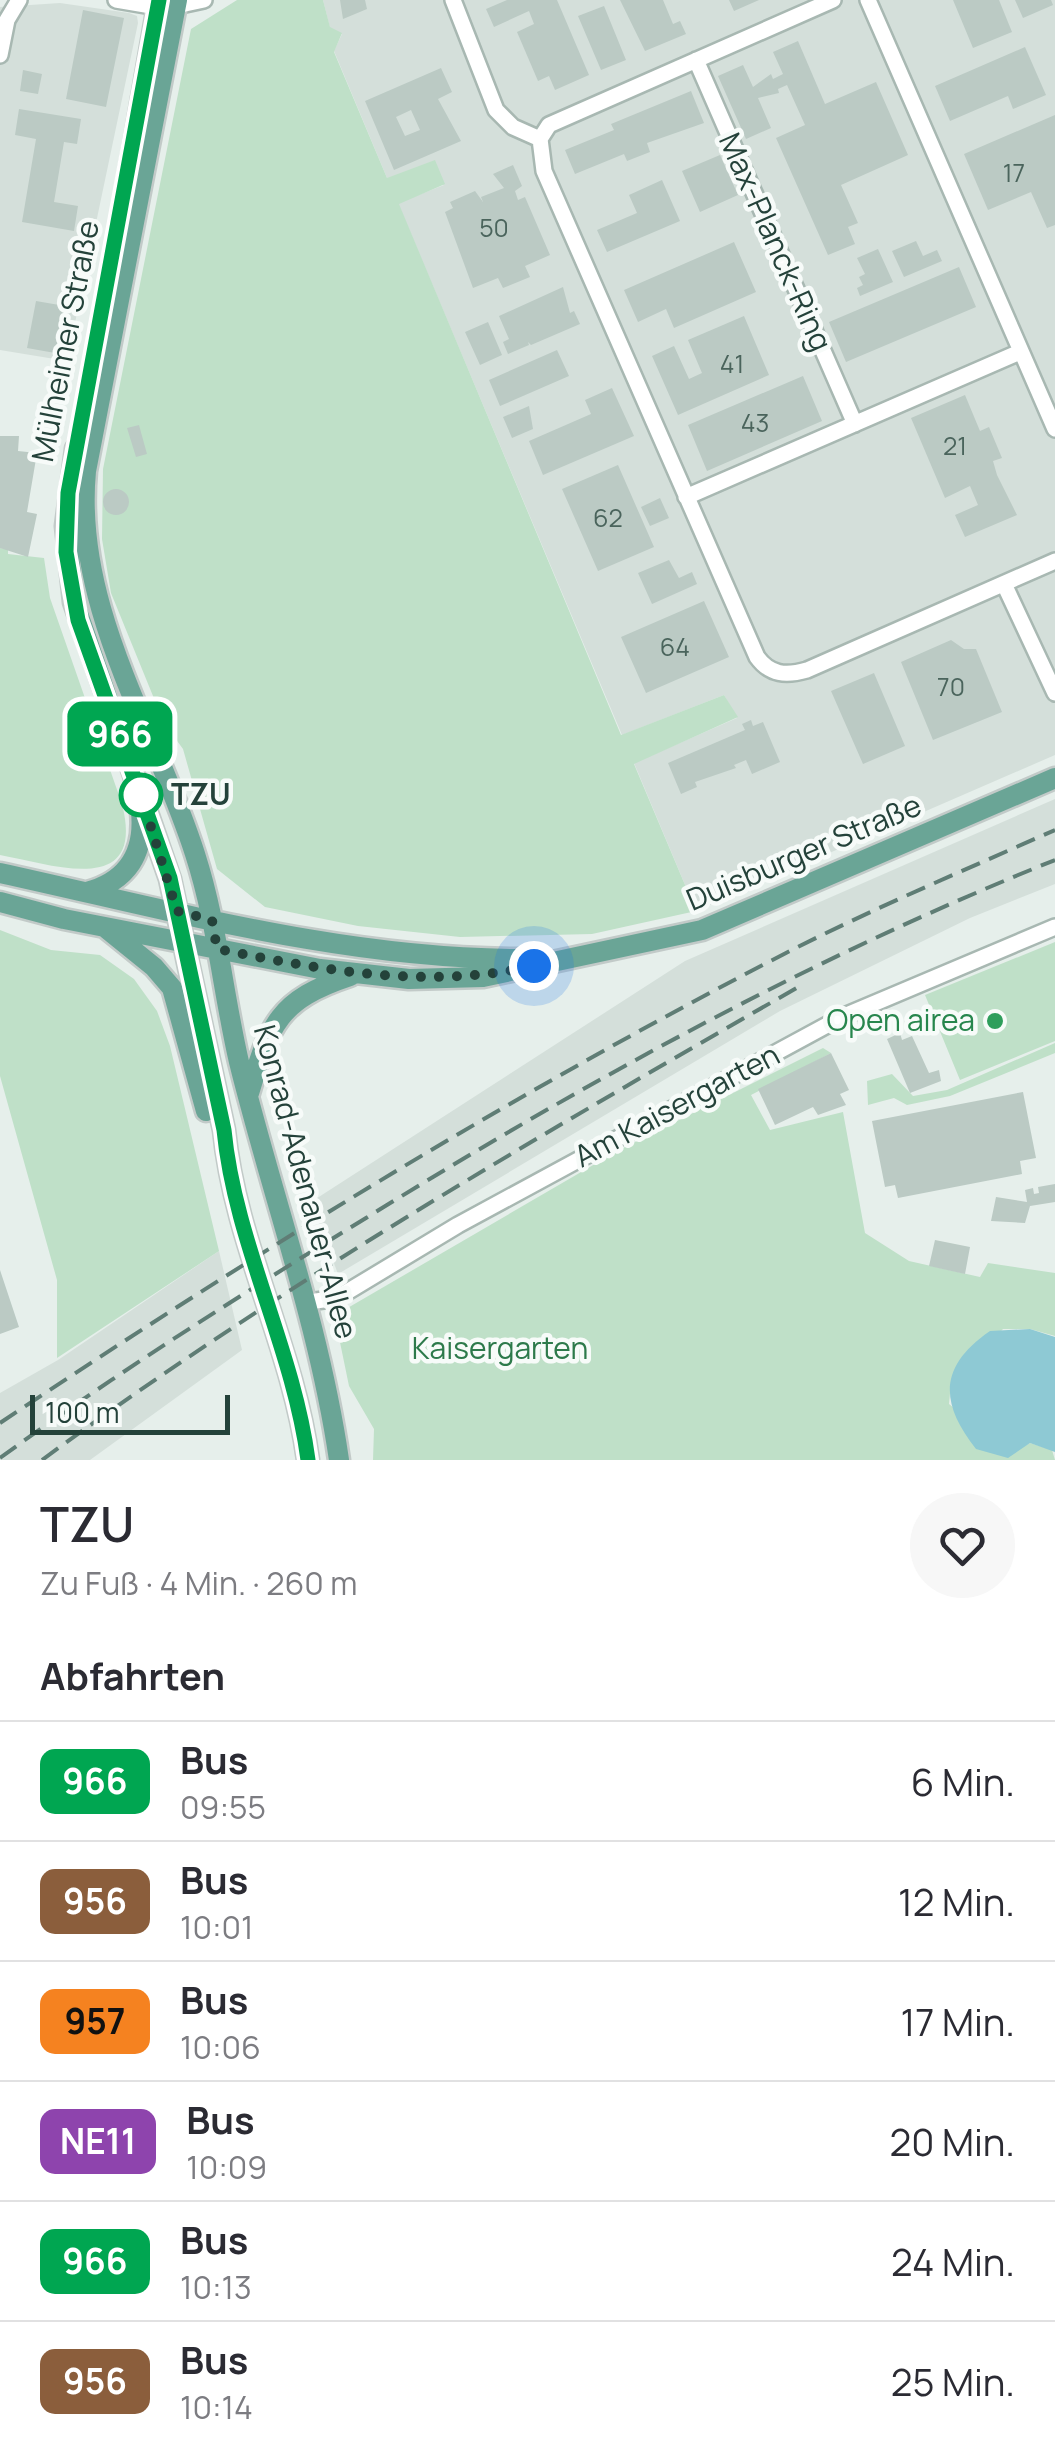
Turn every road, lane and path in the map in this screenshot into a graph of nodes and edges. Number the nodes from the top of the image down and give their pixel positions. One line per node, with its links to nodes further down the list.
1 (116, 0): 7 (street)
2 (204, 0): 7 (street)
3 (454, 0): 10 (street)
4 (833, 0): 9 (street)
5 (868, 0): 11 (street)
6 (16, 1): 8 (street)
7 (167, 3): 19 (main road, Mülheimer Straße); 24 (main road, Mülheimer Straße)
8 (0, 55)
9 (696, 60): 10 (street); 12 (street, Max-Planck-Ring)
10 (540, 139): 14 (street)
11 (1020, 352): 12 (street); 13 (street)
12 (855, 424): 14 (street)
13 (1055, 430)
14 (686, 497): 16 (street)
15 (1055, 562): 16 (street)
16 (1004, 584): 17 (street)
17 (1055, 693)
18 (1055, 778): 29 (main road, Duisburger Straße)
19 (138, 785): 21 (main road); 23 (main road, Mülheimer Straße)
20 (0, 874): 21 (main road, Duisburger Straße)
21 (87, 892): 23 (main road, Duisburger Straße)
22 (0, 902): 26 (main road, Duisburger Straße)
23 (177, 911): 24 (main road, Duisburger Straße); 27 (main road, Konrad-Adenauer-Allee)
24 (212, 920): 28 (main road, Konrad-Adenauer-Allee); 29 (main road, Duisburger Straße)
25 (1055, 927): 33 (street, Am Kaisergarten)
26 (104, 928): 27 (main road, Duisburger Straße); 32 (main road)
27 (183, 943): 28 (main road, Duisburger Straße); 32 (main road, Konrad-Adenauer-Allee)
28 (217, 949): 30 (main road, Duisburger Straße); 31 (main road, Konrad-Adenauer-Allee)
29 (569, 959): 30 (main road, Duisburger Straße)
30 (354, 974): 31 (main road)
31 (249, 1094): 33 (main road, Konrad-Adenauer-Allee)
32 (228, 1169): 34 (main road, Konrad-Adenauer-Allee)
33 (309, 1302): 35 (main road, Konrad-Adenauer-Allee)
34 (308, 1460)
35 (339, 1460)

